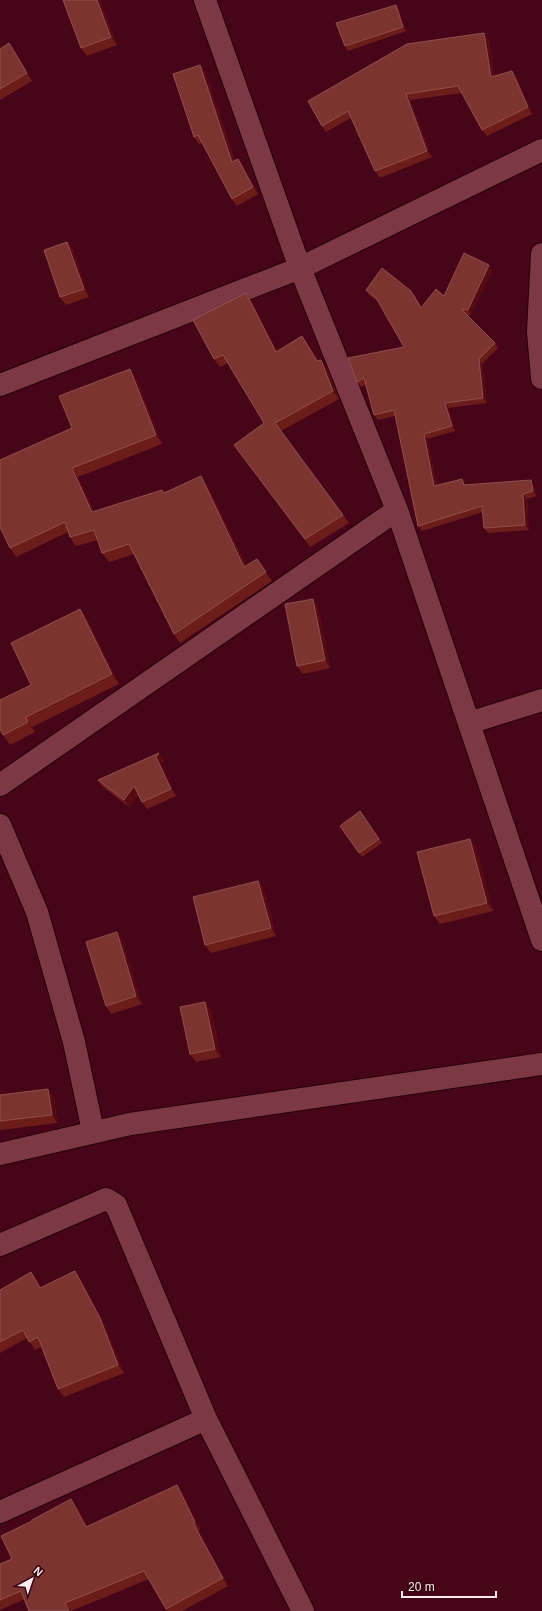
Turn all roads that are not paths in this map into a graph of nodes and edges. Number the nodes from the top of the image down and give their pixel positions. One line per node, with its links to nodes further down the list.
1 (205, 0): 4 (street)
2 (542, 150): 4 (street)
3 (542, 254): 5 (street)
4 (300, 268): 6 (street); 7 (street)
5 (542, 378)
6 (0, 385)
7 (397, 510): 9 (street); 10 (street)
8 (542, 700): 9 (street)
9 (469, 723): 12 (street)
10 (0, 785)
11 (0, 825): 14 (street)
12 (542, 940)
13 (542, 1064): 14 (street)
14 (93, 1132): 15 (street)
15 (0, 1154)
16 (0, 1245): 17 (street)
17 (206, 1419): 18 (street); 19 (street)
18 (0, 1512)
19 (303, 1611)

